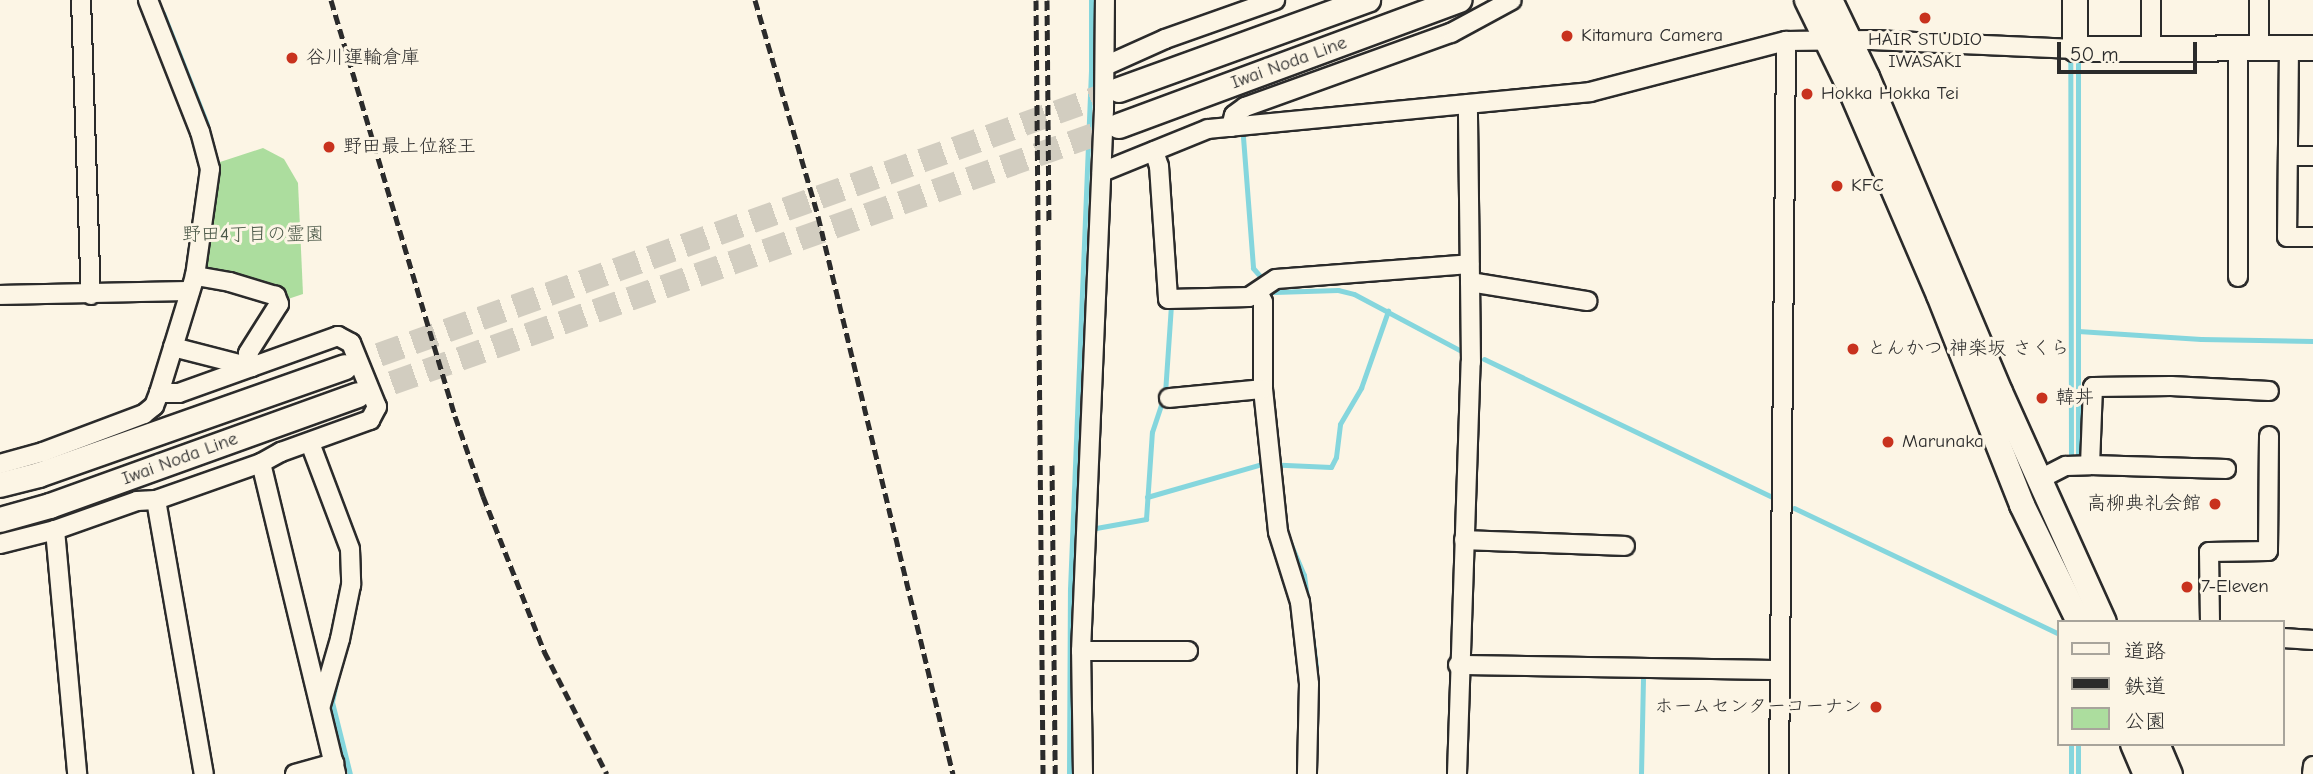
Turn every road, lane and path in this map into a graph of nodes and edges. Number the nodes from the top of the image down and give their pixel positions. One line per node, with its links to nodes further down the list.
1 (81, 0): 34 (street)
2 (148, 0): 31 (street)
3 (1105, 0): 19 (street)
4 (1275, 0): 19 (street)
5 (1368, 0): 20 (main road, Iwai Noda Line)
6 (1459, 0): 22 (main road, Iwai Noda Line)
7 (1512, 0): 23 (street)
8 (1807, 0): 13 (main road)
9 (1830, 0): 13 (main road)
10 (2075, 0): 15 (main road)
11 (2151, 0): 16 (street)
12 (2259, 0): 17 (street)
13 (1837, 40): 14 (street); 15 (street); 36 (main road)
14 (1786, 41): 21 (street); 69 (street)
15 (2075, 48): 16 (main road)
16 (2151, 48): 17 (main road)
17 (2248, 48): 18 (main road); 30 (street)
18 (2301, 48): 25 (street)
19 (1105, 66): 27 (street)
20 (1119, 90)
21 (1468, 104): 23 (street); 29 (street)
22 (1119, 127)
23 (1231, 127): 24 (street)
24 (1154, 150): 27 (street); 32 (street)
25 (2288, 156): 26 (street); 28 (street)
26 (2313, 156)
27 (1102, 172): 66 (street)
28 (2313, 237)
29 (1470, 273): 32 (street); 35 (street); 58 (street)
30 (2238, 277)
31 (192, 284): 34 (street); 37 (street); 39 (street)
32 (1263, 291): 40 (street)
33 (0, 295): 34 (street)
34 (91, 295)
35 (1587, 301)
36 (1961, 321): 42 (main road); 55 (main road)
37 (173, 347): 39 (street); 43 (street)
38 (345, 367): 53 (main road, Iwai Noda Line)
39 (251, 368): 43 (street); 47 (street)
40 (1263, 389): 45 (street); 79 (street)
41 (2269, 391): 50 (street)
42 (2000, 392): 52 (main road); 55 (main road)
43 (159, 393): 49 (street)
44 (358, 395): 56 (main road, Iwai Noda Line)
45 (1169, 398)
46 (2269, 436): 63 (street)
47 (310, 443): 48 (street); 70 (street)
48 (261, 463): 54 (street); 70 (street)
49 (0, 464)
50 (2090, 465): 51 (street); 52 (street)
51 (2226, 469)
52 (2040, 479): 62 (main road)
53 (0, 485)
54 (156, 500): 57 (street); 76 (street)
55 (2022, 505): 61 (main road)
56 (0, 520)
57 (55, 530): 59 (street); 75 (street)
58 (1464, 540): 60 (street); 68 (street)
59 (0, 544)
60 (1625, 546)
61 (2078, 620)
62 (2103, 620)
63 (2210, 620)
64 (2285, 638): 65 (street)
65 (2313, 640)
66 (1081, 651): 67 (street); 78 (street)
67 (1188, 651)
68 (1458, 664): 69 (street); 80 (street)
69 (1780, 670): 81 (street)
70 (321, 706): 74 (street)
71 (2134, 746): 82 (main road)
72 (2158, 746): 83 (main road)
73 (2313, 766): 84 (street)
74 (335, 769): 77 (street)
75 (77, 774)
76 (204, 774)
77 (295, 774)
78 (1083, 774)
79 (1307, 774)
80 (1457, 774)
81 (1779, 774)
82 (2146, 774)
83 (2170, 774)
84 (2312, 774)

